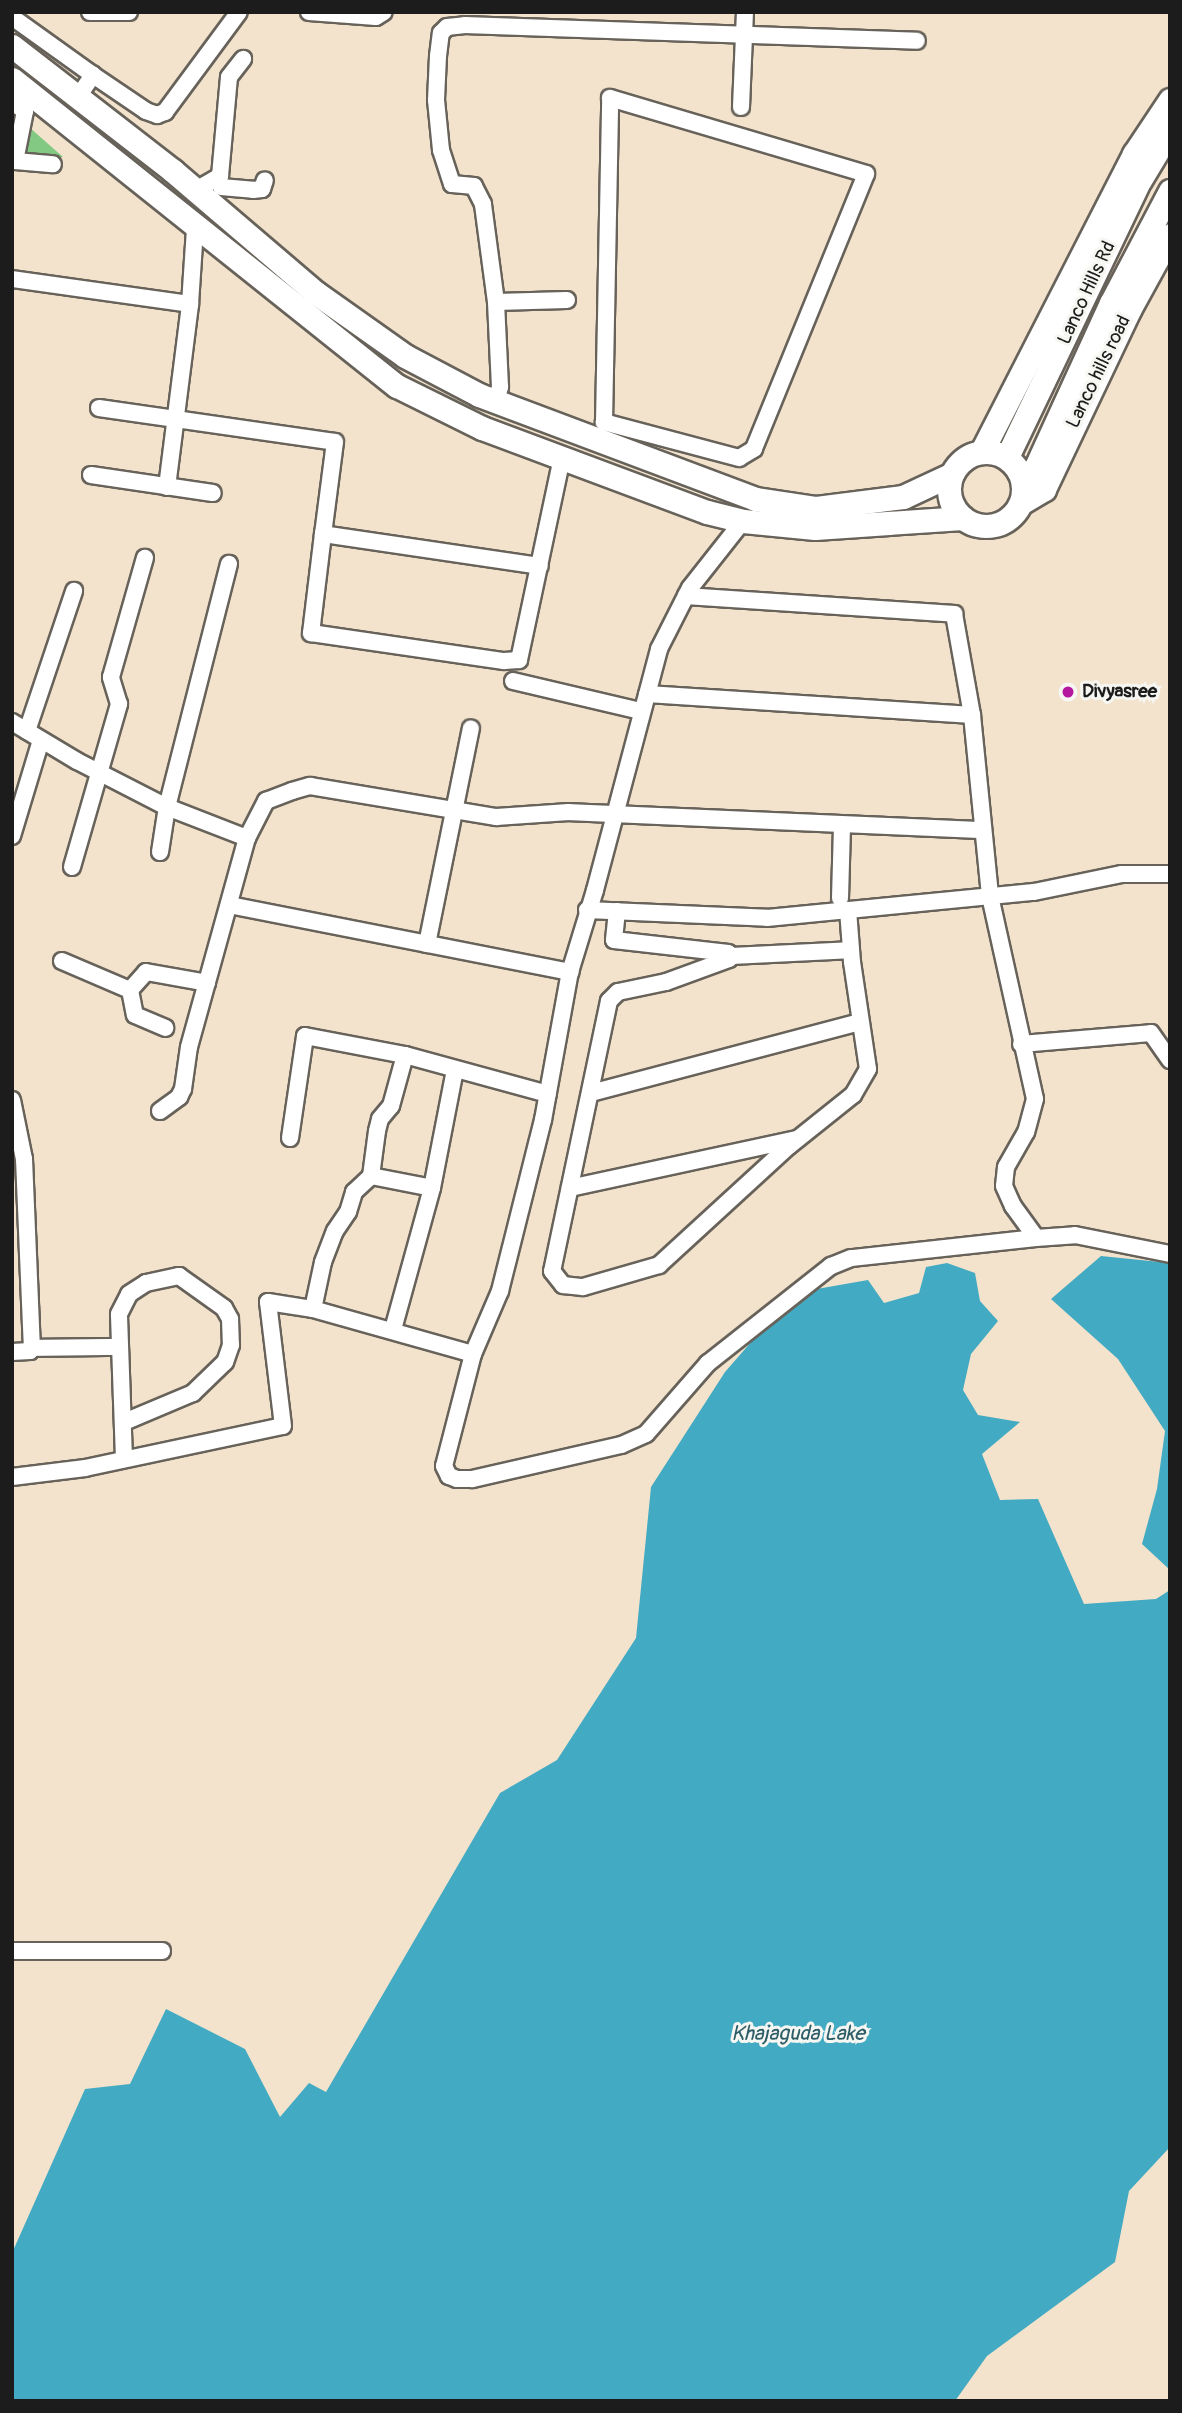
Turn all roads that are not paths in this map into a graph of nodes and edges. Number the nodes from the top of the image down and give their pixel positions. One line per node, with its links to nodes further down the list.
1 (90, 12): 2 (street)
2 (129, 12)
3 (239, 12): 13 (street)
4 (309, 12): 5 (street)
5 (384, 12)
6 (745, 12): 8 (street)
7 (12, 17): 12 (street)
8 (743, 33): 9 (street); 18 (street); 30 (street)
9 (917, 41)
10 (12, 46): 15 (main road)
11 (243, 59): 23 (street)
12 (75, 61): 13 (street); 15 (street)
13 (93, 75): 15 (street)
14 (12, 79): 25 (main road)
15 (69, 90): 23 (main road)
16 (1170, 100): 19 (main road)
17 (12, 102): 21 (street)
18 (741, 107)
19 (1165, 127): 39 (main road, Lanco Hills Rd); 41 (main road)
20 (53, 164): 21 (street)
21 (14, 169)
22 (265, 180): 23 (street)
23 (212, 189): 28 (main road)
24 (1170, 191): 32 (main road, Lanco Hills Rd)
25 (195, 228): 31 (street); 33 (main road)
26 (1170, 234): 32 (main road, Lanco hills road)
27 (12, 279): 31 (street)
28 (324, 299): 33 (main road); 34 (main road)
29 (567, 300): 30 (street)
30 (496, 302): 34 (street)
31 (190, 304): 36 (street)
32 (1120, 306): 44 (main road, Lanco Hills Rd); 47 (main road, Lanco hills road)
33 (308, 316): 40 (main road)
34 (496, 401): 42 (main road)
35 (99, 408): 36 (street)
36 (175, 418): 45 (street); 50 (street)
37 (659, 438): 38 (street); 38 (street); 42 (street)
38 (678, 443): 42 (street)
39 (1007, 457): 41 (main road); 44 (main road)
40 (562, 458): 49 (main road); 53 (street)
41 (967, 461): 42 (main road); 48 (main road)
42 (661, 465)
43 (91, 474): 45 (street)
44 (1022, 478): 47 (main road)
45 (167, 487): 46 (street)
46 (213, 493)
47 (1021, 503): 48 (main road)
48 (963, 518): 49 (main road)
49 (743, 521): 55 (street)
50 (323, 534): 53 (street); 53 (street)
51 (145, 558): 63 (street)
52 (229, 564): 64 (street)
53 (540, 565)
54 (74, 592): 62 (street)
55 (686, 596): 57 (street); 59 (street)
56 (513, 681): 58 (street)
57 (647, 695): 58 (street); 59 (street)
58 (641, 711): 66 (street)
59 (972, 715): 68 (street)
60 (12, 722): 62 (street)
61 (471, 727): 65 (street)
62 (34, 736): 63 (street); 69 (street)
63 (100, 772): 64 (street); 72 (street)
64 (167, 807): 70 (street); 71 (street)
65 (452, 812): 66 (street); 70 (street); 79 (street)
66 (615, 816): 67 (street); 77 (street)
67 (842, 825): 68 (street); 75 (street)
68 (983, 831): 74 (street)
69 (12, 836)
70 (247, 838): 76 (street)
71 (160, 852)
72 (72, 867)
73 (1170, 874): 74 (street)
74 (990, 896): 75 (street); 88 (street)
75 (844, 904): 78 (street); 80 (street)
76 (229, 905): 79 (street); 84 (street)
77 (587, 910): 78 (street); 83 (street)
78 (617, 911): 81 (street)
79 (427, 944): 83 (street)
80 (851, 950): 81 (street); 86 (street)
81 (729, 956): 92 (street)
82 (62, 961): 85 (street)
83 (569, 972): 93 (street)
84 (207, 983): 85 (street); 95 (street)
85 (130, 990): 87 (street)
86 (859, 1022): 92 (street); 97 (street)
87 (165, 1028)
88 (1021, 1044): 90 (street); 102 (street)
89 (405, 1055): 91 (street); 96 (street); 98 (street)
90 (1170, 1060)
91 (455, 1070): 93 (street); 99 (street)
92 (591, 1093): 100 (street)
93 (548, 1094): 109 (street)
94 (12, 1100): 101 (street)
95 (160, 1111)
96 (290, 1138)
97 (798, 1139): 100 (street); 100 (street)
98 (371, 1176): 99 (street); 104 (street)
99 (432, 1188): 105 (street)
100 (570, 1188)
101 (18, 1224): 107 (street)
102 (1037, 1238): 103 (street); 109 (street)
103 (1170, 1254)
104 (313, 1309): 105 (street); 111 (street)
105 (393, 1330): 109 (street)
106 (120, 1347): 107 (street); 110 (street); 110 (street)
107 (32, 1348): 108 (street)
108 (12, 1352)
109 (472, 1354)
110 (124, 1422): 111 (street)
111 (124, 1460): 112 (street)
112 (12, 1477)
113 (12, 1951): 114 (street)
114 (162, 1951)

